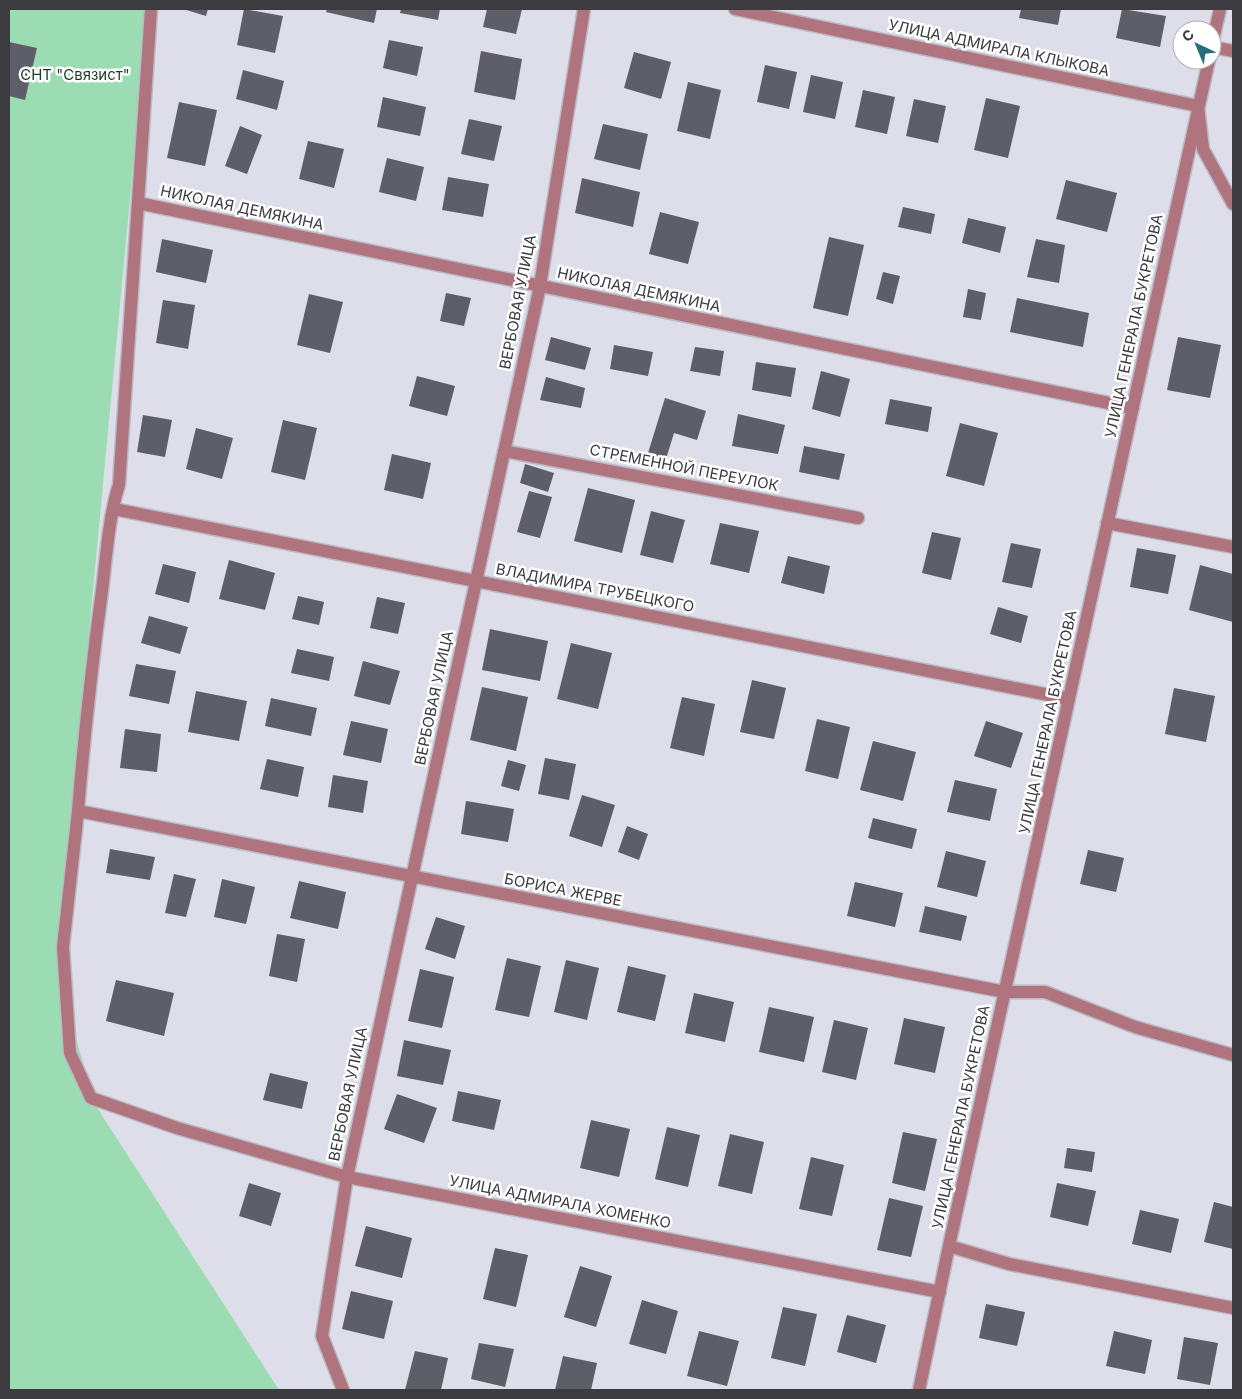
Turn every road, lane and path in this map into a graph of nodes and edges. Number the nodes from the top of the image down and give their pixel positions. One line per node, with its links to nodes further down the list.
1 (151, 9): 6 (street, УЛИЦА АДМИРАЛА ХОМЕНКО)
2 (584, 9): 8 (street, ВЕРБОВАЯ УЛИЦА)
3 (735, 9): 5 (street, УЛИЦА АДМИРАЛА КЛЫКОВА)
4 (1206, 70): 5 (street, УЛИЦА ГЕНЕРАЛА БУКРЕТОВА)
5 (1198, 106): 7 (street); 9 (street, УЛИЦА ГЕНЕРАЛА БУКРЕТОВА)
6 (138, 203): 8 (street, НИКОЛАЯ ДЕМЯКИНА); 11 (street, УЛИЦА АДМИРАЛА ХОМЕНКО)
7 (1233, 204)
8 (540, 286): 9 (street, НИКОЛАЯ ДЕМЯКИНА); 10 (street, ВЕРБОВАЯ УЛИЦА)
9 (1133, 408): 13 (street, УЛИЦА ГЕНЕРАЛА БУКРЕТОВА)
10 (504, 450): 12 (street, СТРЕМЕННОЙ ПЕРЕУЛОК); 15 (street, ВЕРБОВАЯ УЛИЦА)
11 (114, 509): 15 (street, ВЛАДИМИРА ТРУБЕЦКОГО); 17 (street, УЛИЦА АДМИРАЛА ХОМЕНКО)
12 (858, 518)
13 (1107, 524): 14 (street); 16 (street, УЛИЦА ГЕНЕРАЛА БУКРЕТОВА)
14 (1233, 547)
15 (476, 580): 16 (street, ВЛАДИМИРА ТРУБЕЦКОГО); 18 (street, ВЕРБОВАЯ УЛИЦА)
16 (1069, 699): 19 (street, УЛИЦА ГЕНЕРАЛА БУКРЕТОВА)
17 (78, 811): 18 (street, БОРИСА ЖЕРВЕ); 21 (street, УЛИЦА АДМИРАЛА ХОМЕНКО)
18 (412, 877): 19 (street, БОРИСА ЖЕРВЕ); 21 (street, ВЕРБОВАЯ УЛИЦА)
19 (1005, 992): 20 (street, БОРИСА ЖЕРВЕ); 22 (street, УЛИЦА ГЕНЕРАЛА БУКРЕТОВА)
20 (1233, 1056)
21 (347, 1177): 23 (street, УЛИЦА АДМИРАЛА ХОМЕНКО); 25 (street, ВЕРБОВАЯ УЛИЦА)
22 (949, 1246): 23 (street, УЛИЦА ГЕНЕРАЛА БУКРЕТОВА); 24 (street)
23 (940, 1292): 26 (street, УЛИЦА ГЕНЕРАЛА БУКРЕТОВА)
24 (1233, 1308)
25 (343, 1390)
26 (920, 1390)

